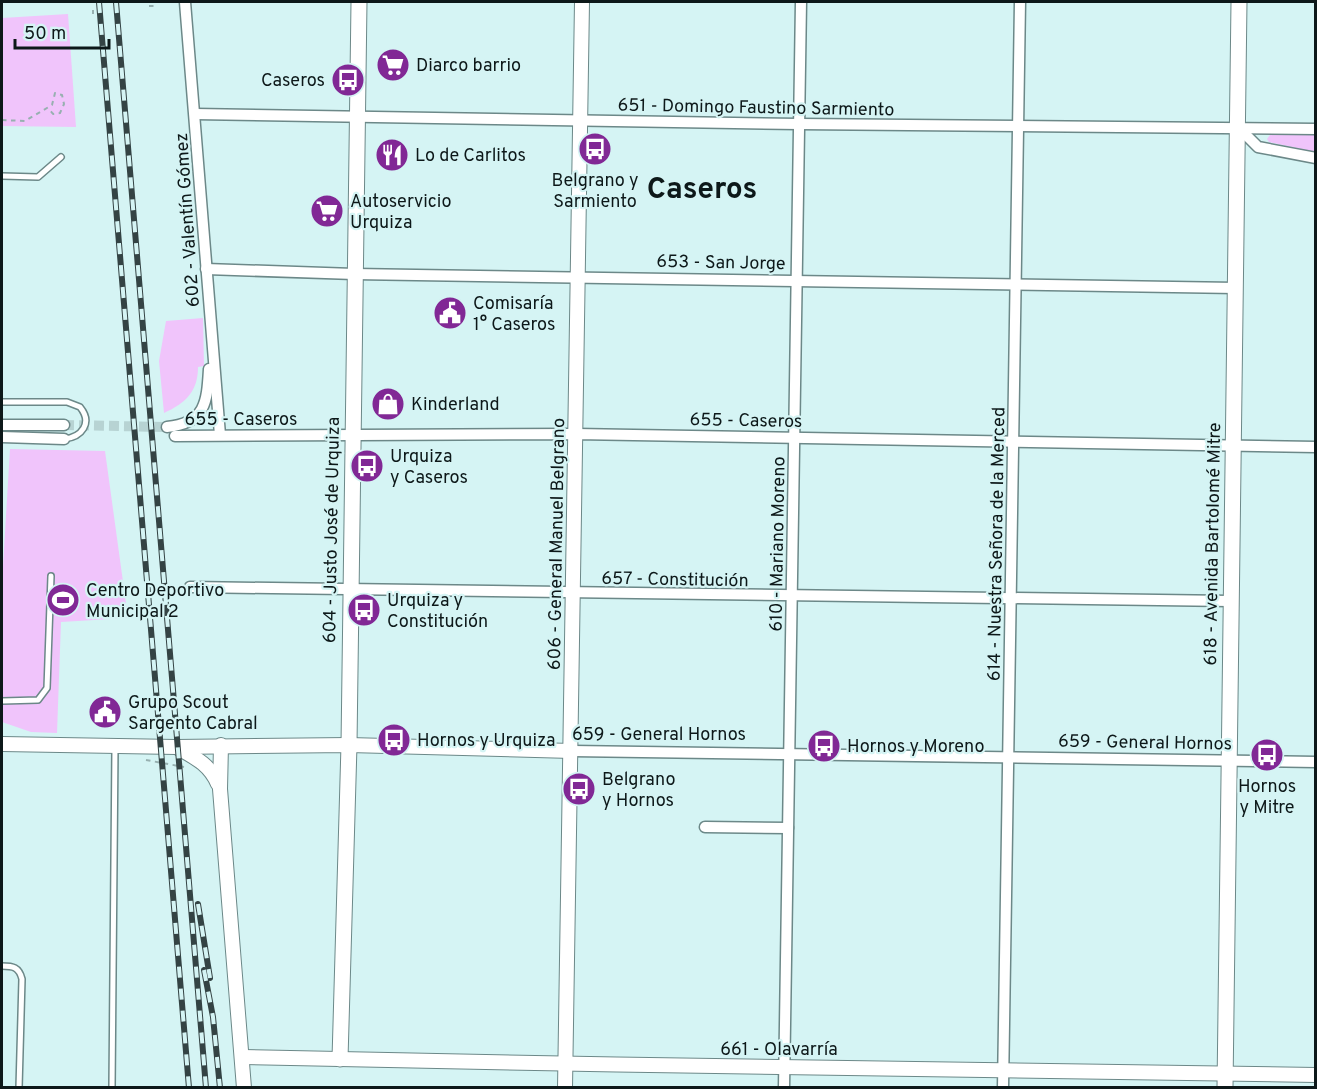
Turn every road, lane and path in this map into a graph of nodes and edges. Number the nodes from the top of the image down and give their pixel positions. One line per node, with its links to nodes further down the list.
1 (185, 2): 10 (street, 602 - Valentín Gómez)
2 (359, 2): 11 (main road, 604 - Justo José de Urquiza)
3 (582, 2): 13 (street, 606 - General Manuel Belgrano)
4 (801, 2): 14 (street, 610 - Mariano Moreno)
5 (1020, 2): 15 (street, 614 - Nuestra Señora de la Merced)
6 (1239, 2): 16 (main road, 618 - Avenida Bartolomé Mitre)
7 (149, 6): 8 (path)
8 (155, 6)
9 (49, 109): 9 (path); 12 (path)
10 (195, 114): 11 (street, 651 - Domingo Faustino Sarmiento); 21 (street, 602 - Valentín Gómez)
11 (357, 117): 13 (street, 651 - Domingo Faustino Sarmiento); 22 (main road, 604 - Justo José de Urquiza)
12 (2, 120)
13 (580, 121): 14 (street, 651 - Domingo Faustino Sarmiento); 23 (street, 606 - General Manuel Belgrano)
14 (799, 124): 15 (street, 651 - Domingo Faustino Sarmiento); 24 (street, 610 - Mariano Moreno)
15 (1018, 127): 16 (street, 651 - Domingo Faustino Sarmiento); 25 (street, 614 - Nuestra Señora de la Merced)
16 (1239, 128): 17 (street, 651 - Domingo Faustino Sarmiento); 19 (street); 26 (main road, 618 - Avenida Bartolomé Mitre)
17 (1316, 129)
18 (61, 157): 20 (lane)
19 (1316, 158)
20 (2, 176)
21 (206, 269): 22 (street, 653 - San Jorge); 27 (street, 602 - Valentín Gómez)
22 (354, 274): 23 (street, 653 - San Jorge); 32 (main road, 604 - Justo José de Urquiza)
23 (578, 276): 24 (street, 653 - San Jorge); 33 (street, 606 - General Manuel Belgrano)
24 (797, 280): 25 (street, 653 - San Jorge); 37 (street, 610 - Mariano Moreno)
25 (1016, 284): 26 (street, 653 - San Jorge); 39 (street, 614 - Nuestra Señora de la Merced)
26 (1236, 288): 40 (main road, 618 - Avenida Bartolomé Mitre)
27 (212, 333): 31 (street); 34 (street, 602 - Valentín Gómez)
28 (2, 402): 38 (lane)
29 (2, 425): 30 (street)
30 (64, 425)
31 (166, 427)
32 (352, 434): 33 (street, 655 - Caseros); 34 (street, 655 - Caseros); 44 (main road, 604 - Justo José de Urquiza)
33 (576, 434): 37 (street, 655 - Caseros); 45 (street, 606 - General Manuel Belgrano)
34 (220, 435): 35 (street, 655 - Caseros)
35 (175, 436)
36 (2, 437): 38 (street)
37 (796, 438): 39 (street, 655 - Caseros); 46 (street, 610 - Mariano Moreno)
38 (64, 439)
39 (1014, 440): 40 (street, 655 - Caseros); 47 (street, 614 - Nuestra Señora de la Merced)
40 (1233, 445): 41 (street, 655 - Caseros); 48 (main road, 618 - Avenida Bartolomé Mitre)
41 (1316, 447)
42 (51, 576): 49 (lane)
43 (190, 587): 44 (street, 657 - Constitución)
44 (349, 590): 45 (street, 657 - Constitución); 52 (main road, 604 - Justo José de Urquiza)
45 (573, 594): 46 (street, 657 - Constitución); 55 (street, 606 - General Manuel Belgrano)
46 (792, 597): 47 (street, 657 - Constitución); 56 (street, 610 - Mariano Moreno)
47 (1011, 598): 48 (street, 657 - Constitución); 57 (street, 614 - Nuestra Señora de la Merced)
48 (1230, 601): 58 (main road, 618 - Avenida Bartolomé Mitre)
49 (2, 701)
50 (2, 744): 53 (street, 659 - General Hornos)
51 (221, 745): 52 (street, 659 - General Hornos); 54 (street, 659 - General Hornos); 60 (street)
52 (349, 745): 55 (street, 659 - General Hornos); 65 (main road, 604 - Justo José de Urquiza)
53 (115, 746): 54 (street, 659 - General Hornos); 72 (lane)
54 (176, 747): 60 (street)
55 (572, 752): 56 (street, 659 - General Hornos); 66 (street, 606 - General Manuel Belgrano)
56 (791, 753): 57 (street, 659 - General Hornos); 62 (street, 610 - Mariano Moreno)
57 (1010, 758): 58 (street, 659 - General Hornos); 68 (street, 614 - Nuestra Señora de la Merced)
58 (1230, 761): 59 (street, 659 - General Hornos); 70 (main road, 618 - Avenida Bartolomé Mitre)
59 (1316, 762)
60 (220, 789): 64 (street)
61 (705, 827): 62 (street)
62 (788, 828): 67 (street, 610 - Mariano Moreno)
63 (2, 966): 71 (lane)
64 (242, 1057): 65 (street, 661 - Olavarría); 73 (street)
65 (340, 1059): 66 (street, 661 - Olavarría)
66 (566, 1065): 67 (street, 661 - Olavarría); 74 (street, 606 - General Manuel Belgrano)
67 (784, 1067): 68 (street, 661 - Olavarría); 75 (street, 610 - Mariano Moreno)
68 (1004, 1068): 70 (street, 661 - Olavarría); 76 (street, 614 - Nuestra Señora de la Merced)
69 (1316, 1075): 70 (street, 661 - Olavarría)
70 (1225, 1080)
71 (19, 1088)
72 (112, 1088)
73 (244, 1088)
74 (566, 1088)
75 (784, 1088)
76 (1003, 1088)

